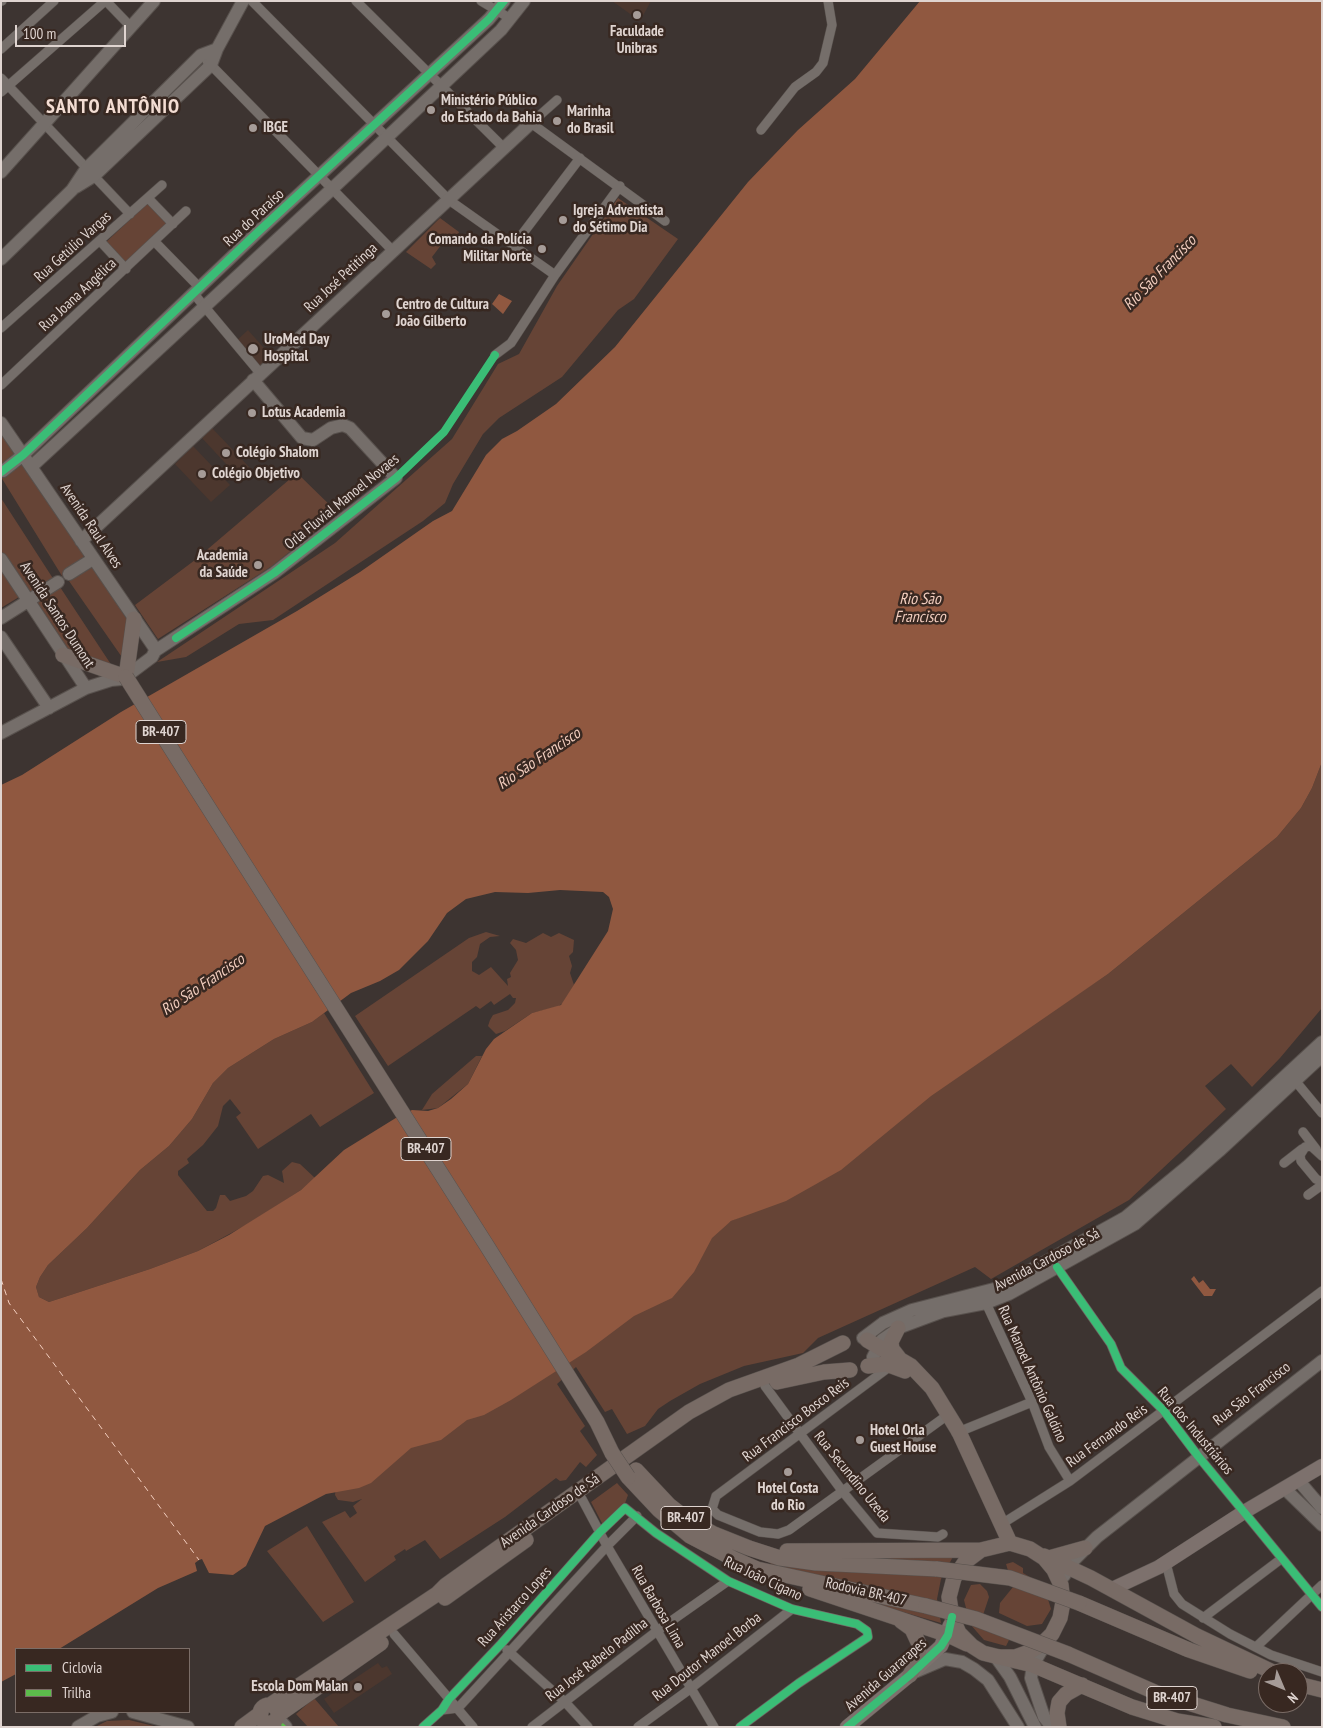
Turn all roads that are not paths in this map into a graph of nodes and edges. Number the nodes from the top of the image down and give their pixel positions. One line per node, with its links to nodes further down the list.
1 (54, 1): 13 (street)
2 (105, 1): 12 (street); 20 (street)
3 (154, 1): 12 (street)
4 (243, 1): 14 (street)
5 (252, 1): 25 (street)
6 (356, 1): 17 (street)
7 (481, 1): 10 (street)
8 (524, 1): 11 (street)
9 (828, 1): 26 (street)
10 (500, 6): 11 (street); 17 (street, Rua do Paraíso)
11 (511, 19): 19 (street)
12 (131, 27): 24 (street)
13 (1, 49)
14 (217, 49): 15 (street); 16 (street)
15 (201, 55): 16 (street); 31 (street)
16 (212, 65): 31 (street); 32 (street)
17 (430, 74): 19 (street); 25 (street, Rua do Paraíso)
18 (1, 78): 20 (street)
19 (441, 85): 27 (street); 28 (street)
20 (9, 86): 21 (street); 24 (street)
21 (1, 92)
22 (557, 100): 23 (street, Rua José Petitinga)
23 (531, 123): 28 (street, Rua José Petitinga); 29 (street)
24 (44, 124): 30 (street); 31 (street)
25 (375, 125): 27 (street); 32 (street, Rua do Paraíso)
26 (761, 130)
27 (387, 138): 35 (street); 37 (street)
28 (504, 148): 37 (street, Rua José Petitinga)
29 (580, 158): 34 (street); 46 (street)
30 (1, 172)
31 (90, 172): 39 (street); 48 (street)
32 (322, 175): 35 (street); 42 (street, Rua do Paraíso)
33 (162, 185): 36 (street, Rua Getúlio Vargas)
34 (620, 186): 40 (street); 50 (street)
35 (333, 188): 45 (street); 47 (street)
36 (148, 198): 39 (street, Rua Getúlio Vargas); 41 (street)
37 (449, 200): 46 (street); 47 (street, Rua José Petitinga)
38 (186, 211): 41 (street, Rua Joana Angélica)
39 (130, 214): 43 (street, Rua Getúlio Vargas)
40 (665, 221)
41 (173, 224): 44 (street, Rua Joana Angélica)
42 (259, 231): 45 (street); 51 (street, Rua do Paraíso)
43 (100, 241): 49 (street); 53 (street, Rua Getúlio Vargas)
44 (155, 242): 49 (street, Rua Joana Angélica); 51 (street)
45 (272, 245): 52 (street)
46 (514, 245): 50 (street)
47 (394, 251): 55 (street, Rua José Petitinga)
48 (1, 259)
49 (126, 269): 56 (street, Rua Joana Angélica)
50 (555, 275): 54 (street)
51 (197, 291): 52 (street); 58 (street, Rua do Paraíso)
52 (205, 307): 55 (street); 59 (street)
53 (1, 328)
54 (495, 355)
55 (257, 377): 61 (street, Rua José Petitinga); 70 (street, Orla Fluvial Manoel Novaes)
56 (1, 385)
57 (1, 424): 58 (street, Avenida Raul Alves)
58 (23, 455): 59 (street, Avenida Raul Alves); 60 (street, Rua do Paraíso)
59 (31, 467): 61 (street, Avenida Raul Alves)
60 (3, 471)
61 (81, 541): 63 (street, Avenida Raul Alves)
62 (1, 559): 66 (street, Avenida Santos Dumont)
63 (93, 559): 64 (street); 68 (street, Avenida Raul Alves)
64 (69, 574)
65 (58, 582): 66 (street)
66 (29, 601): 67 (street); 71 (street, Avenida Santos Dumont)
67 (1, 618)
68 (135, 622): 70 (street, Avenida Raul Alves); 72 (highway)
69 (1, 637): 74 (street)
70 (154, 649): 72 (street, Orla Fluvial Manoel Novaes)
71 (69, 657): 72 (highway); 73 (street, Avenida Santos Dumont)
72 (124, 678): 73 (street); 103 (highway, BR-407, bridge)
73 (86, 688): 74 (street)
74 (49, 708): 75 (street)
75 (1, 733)
76 (1322, 1042): 78 (street, Avenida Cardoso de Sá)
77 (1322, 1056): 78 (street, Avenida Cardoso de Sá)
78 (1292, 1076): 79 (street); 86 (street, Avenida Cardoso de Sá); 91 (street, Avenida Cardoso de Sá)
79 (1322, 1113)
80 (1303, 1132): 82 (street)
81 (1303, 1149): 82 (street); 83 (street); 84 (street)
82 (1319, 1152)
83 (1284, 1163)
84 (1322, 1183): 85 (street)
85 (1308, 1195)
86 (1057, 1267): 88 (street, Avenida Cardoso de Sá); 97 (street, Rua dos Industriários)
87 (1322, 1291): 97 (street, Rua Fernando Reis)
88 (986, 1303): 89 (street, Avenida Cardoso de Sá); 96 (street, Rua Manoel Antônio Galdino)
89 (898, 1328): 91 (street, Avenida Cardoso de Sá); 93 (highway)
90 (843, 1343): 91 (highway); 94 (highway); 164 (highway, Avenida Cardoso de Sá)
91 (870, 1350): 93 (highway); 93 (highway); 94 (highway)
92 (1322, 1361): 101 (street, Rua São Francisco)
93 (896, 1362): 98 (highway); 100 (street, Rua Francisco Bosco Reis)
94 (850, 1370): 95 (highway, Avenida Cardoso de Sá)
95 (764, 1386): 100 (street, Rua Secundino Uzeda); 108 (highway, Avenida Cardoso de Sá)
96 (1032, 1402): 99 (street); 105 (street, Rua Manoel Antônio Galdino)
97 (1164, 1411): 101 (street, Rua dos Industriários); 105 (street, Rua Fernando Reis)
98 (946, 1415): 99 (highway); 107 (street)
99 (956, 1433): 113 (highway); 121 (highway)
100 (799, 1434): 107 (street, Rua Secundino Uzeda); 107 (street, Rua Francisco Bosco Reis)
101 (1198, 1456): 111 (street, Rua dos Industriários); 120 (street, Rua São Francisco)
102 (1322, 1466): 104 (main road)
103 (632, 1474): 119 (highway, Rodovia BR-407 / BR-407); 127 (highway, Rodovia BR-407 / BR-407)
104 (1298, 1480): 106 (main road); 109 (street)
105 (1070, 1481): 113 (street, Rua Fernando Reis)
106 (1284, 1488): 109 (street); 111 (main road)
107 (843, 1492): 116 (street, Rua Secundino Uzeda)
108 (582, 1499): 115 (street, Rua Barbosa Lima); 140 (highway, Avenida Cardoso de Sá)
109 (1317, 1506): 114 (street)
110 (628, 1508): 112 (street, Rua João Cigano); 115 (street, Rua Aristarco Lopes)
111 (1244, 1512): 124 (street, Rua dos Industriários); 125 (main road)
112 (637, 1516): 118 (street, Rua Aristarco Lopes); 129 (street, Rua João Cigano)
113 (1000, 1525): 117 (highway)
114 (1322, 1525)
115 (600, 1532): 118 (street, Rua Barbosa Lima); 143 (street, Rua Aristarco Lopes)
116 (943, 1534)
117 (1010, 1543): 121 (highway); 122 (highway)
118 (607, 1546): 139 (street, Rua Barbosa Lima); 146 (street, Rua Aristarco Lopes)
119 (749, 1548): 121 (highway); 151 (highway, Rodovia BR-407 / BR-407, bridge)
120 (1085, 1548): 123 (highway); 126 (street, Rua São Francisco); 128 (highway)
121 (983, 1549): 137 (highway)
122 (1030, 1549): 123 (highway); 130 (highway)
123 (1049, 1558): 126 (highway)
124 (1281, 1559): 133 (street, Rua dos Industriários); 138 (street)
125 (1166, 1563): 132 (main road); 138 (street)
126 (1068, 1567): 128 (highway); 130 (street)
127 (757, 1569): 136 (highway); 181 (highway, Rodovia BR-407 / BR-407, bridge)
128 (1091, 1578): 132 (highway)
129 (728, 1581): 135 (street, Rua João Cigano); 139 (street, Rua José Rabelo Padilha)
130 (1061, 1585): 142 (highway)
131 (1322, 1585): 133 (street)
132 (1112, 1589): 149 (highway)
133 (1312, 1595): 134 (street, Rua dos Industriários); 145 (street)
134 (1322, 1606)
135 (792, 1609): 155 (street, Rua Doutor Manoel Borba); 175 (street, Rua João Cigano)
136 (894, 1617): 141 (highway); 152 (highway)
137 (952, 1617): 141 (main road, Avenida Guararapes); 144 (highway)
138 (1203, 1618): 145 (street)
139 (656, 1631): 155 (street, Rua Barbosa Lima); 158 (street, Rua José Rabelo Padilha)
140 (394, 1634): 157 (street); 164 (highway, Avenida Cardoso de Sá)
141 (948, 1634): 144 (highway); 152 (main road, Avenida Guararapes)
142 (1052, 1634): 147 (highway); 148 (street)
143 (501, 1644): 146 (street); 157 (street, Rua Aristarco Lopes)
144 (972, 1646): 147 (highway)
145 (1256, 1647): 150 (street)
146 (510, 1653): 158 (street); 160 (street, Rua Aristarco Lopes)
147 (997, 1657): 148 (highway); 165 (street)
148 (1033, 1665): 153 (highway); 165 (street)
149 (1258, 1665)
150 (1322, 1672)
151 (1258, 1673)
152 (910, 1675): 176 (main road, Avenida Guararapes); 177 (street)
153 (1082, 1686): 159 (highway); 179 (highway)
154 (1308, 1686): 156 (highway)
155 (690, 1689): 173 (street, Rua Doutor Manoel Borba); 174 (street, Rua Barbosa Lima)
156 (1322, 1690)
157 (449, 1700): 160 (street); 161 (street, Rua Aristarco Lopes)
158 (565, 1702): 171 (street, Rua José Rabelo Padilha); 172 (street)
159 (1059, 1702): 165 (highway); 178 (highway)
160 (458, 1708): 161 (street); 170 (street)
161 (442, 1710): 166 (street, Rua Aristarco Lopes)
162 (108, 1713): 167 (street)
163 (137, 1713): 168 (street)
164 (272, 1720): 169 (highway, Avenida Cardoso de Sá)
165 (1037, 1724)
166 (426, 1726)
167 (78, 1727)
168 (188, 1727)
169 (242, 1727)
170 (473, 1727)
171 (532, 1727)
172 (588, 1727)
173 (638, 1727)
174 (714, 1727)
175 (740, 1727)
176 (847, 1727)
177 (1018, 1727)
178 (1059, 1727)
179 (1214, 1727)
180 (1274, 1727): 181 (highway)
181 (1282, 1727)

